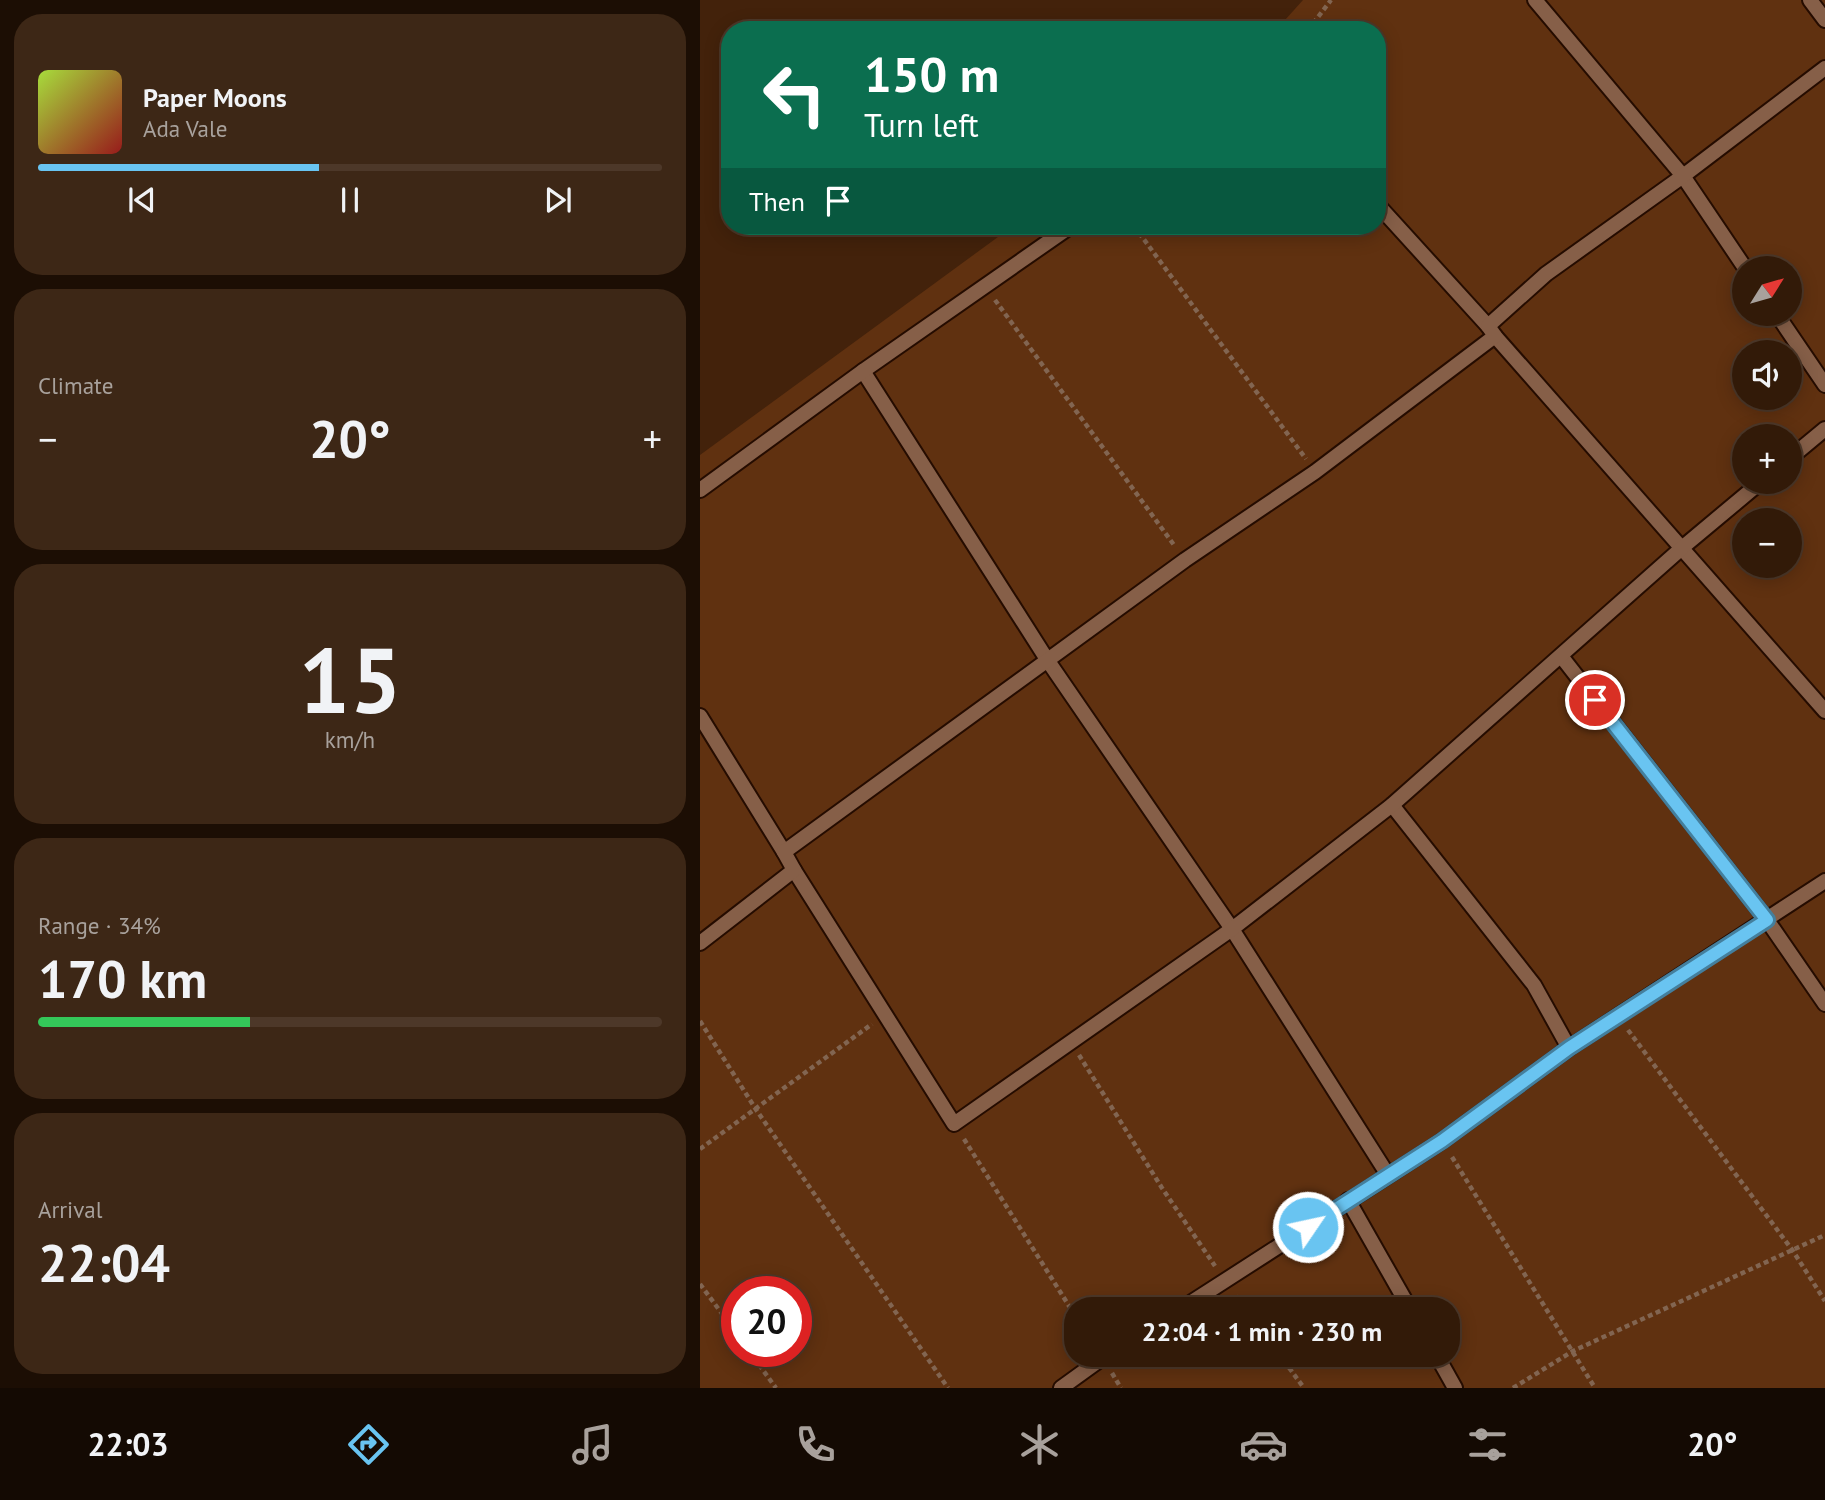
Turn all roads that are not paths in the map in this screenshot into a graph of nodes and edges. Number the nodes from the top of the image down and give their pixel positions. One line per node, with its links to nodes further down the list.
1 (1535, 0): 5 (lane)
2 (1810, 0): 3 (lane)
3 (1825, 20)
4 (1825, 68): 5 (lane)
5 (1684, 176): 8 (lane); 10 (lane)
6 (1386, 214): 10 (lane)
7 (1058, 235): 11 (lane)
8 (1737, 256)
9 (1785, 326): 12 (lane)
10 (1492, 331): 17 (lane); 19 (lane)
11 (863, 371): 15 (lane); 19 (lane)
12 (1825, 385)
13 (1825, 429): 14 (lane)
14 (1802, 448)
15 (700, 490)
16 (1746, 494): 17 (lane)
17 (1683, 547): 18 (lane); 20 (lane)
18 (1560, 656): 22 (lane); 26 (lane)
19 (1048, 661): 23 (lane); 27 (lane)
20 (1825, 711)
21 (700, 716): 23 (lane)
22 (1392, 805): 27 (lane); 30 (lane)
23 (784, 852): 24 (lane)
24 (794, 870): 27 (lane); 28 (lane)
25 (1825, 881): 26 (lane)
26 (1767, 920): 29 (lane); 30 (lane)
27 (1232, 929): 31 (lane)
28 (700, 943)
29 (1825, 1004)
30 (1569, 1048): 31 (lane)
31 (1388, 1175): 32 (lane)
32 (1348, 1200): 33 (lane); 34 (lane)
33 (1200, 1297)
34 (1403, 1297)
35 (1090, 1367): 37 (lane)
36 (1443, 1367): 38 (lane)
37 (1062, 1388)
38 (1455, 1388)

